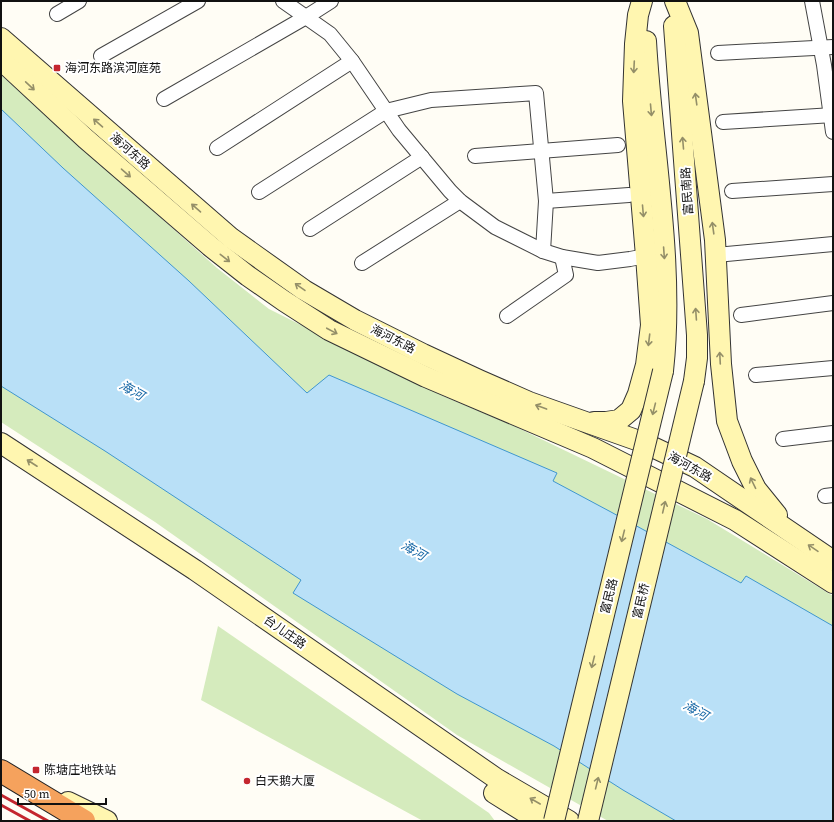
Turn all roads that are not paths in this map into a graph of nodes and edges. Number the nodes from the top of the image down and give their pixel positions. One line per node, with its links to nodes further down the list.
1 (79, 1): 9 (street)
2 (198, 1): 14 (street)
3 (283, 1): 10 (street)
4 (331, 1): 10 (street)
5 (643, 1): 37 (main road, one-way to 37); 60 (main road, 富民路, one-way to 60, bridge)
6 (672, 1): 45 (main road, 富民南路, one-way to 6)
7 (675, 1): 36 (main road, one-way to 7)
8 (812, 1): 12 (street)
9 (57, 14)
10 (306, 17): 16 (street); 17 (street)
11 (1, 38): 46 (main road, 海河东路, one-way to 11)
12 (827, 48): 13 (street); 19 (street)
13 (718, 53)
14 (101, 56)
15 (1, 60): 53 (main road, 海河东路, one-way to 53)
16 (352, 61): 18 (street); 23 (street)
17 (164, 98)
18 (386, 111): 24 (street); 26 (street); 29 (street)
19 (832, 115): 20 (street); 21 (street)
20 (723, 122)
21 (833, 132)
22 (618, 145): 24 (street)
23 (217, 148)
24 (542, 151): 25 (street); 32 (street)
25 (475, 156)
26 (422, 157): 31 (street); 33 (street)
27 (833, 184): 28 (street)
28 (732, 191)
29 (259, 192)
30 (629, 195): 32 (street)
31 (460, 201): 35 (street); 39 (street)
32 (546, 201): 35 (street)
33 (310, 229)
34 (833, 244): 36 (street)
35 (543, 251): 38 (street)
36 (716, 255): 51 (main road, one-way to 36)
37 (646, 256): 38 (street); 46 (main road, one-way to 46)
38 (562, 257): 42 (street)
39 (362, 263)
40 (833, 303): 41 (street)
41 (741, 315)
42 (507, 316)
43 (833, 368): 44 (street)
44 (756, 376)
45 (694, 381): 62 (main road, 富民桥, one-way to 45, bridge)
46 (578, 420): 51 (main road, 海河东路)
47 (833, 434): 48 (street)
48 (783, 438)
49 (1, 443): 61 (main road, 台儿庄路, one-way to 49)
50 (1, 458): 55 (main road, 台儿庄路)
51 (794, 535): 52 (main road, 海河东路, one-way to 51)
52 (833, 561)
53 (833, 583)
54 (1, 771): 56 (highway); 57 (main road)
55 (491, 790): 58 (main road); 59 (main road, 台儿庄路)
56 (84, 821)
57 (107, 821)
58 (515, 821)
59 (539, 821)
60 (554, 821)
61 (569, 821)
62 (588, 821)

